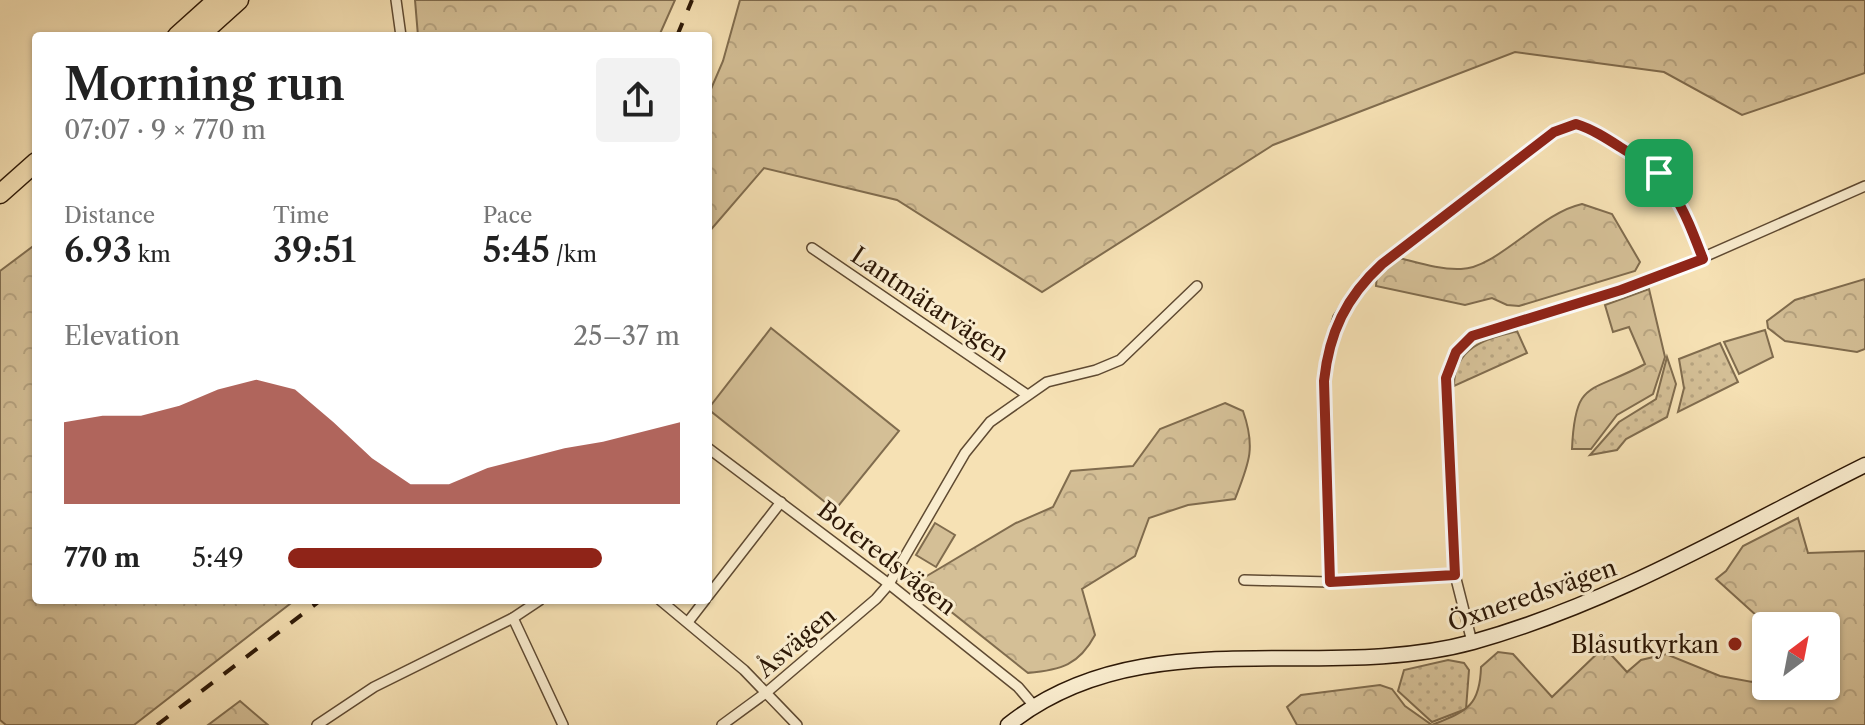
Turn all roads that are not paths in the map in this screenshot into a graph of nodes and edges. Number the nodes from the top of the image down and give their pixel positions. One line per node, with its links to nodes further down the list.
1 (217, 0): 4 (highway)
2 (239, 0): 5 (highway)
3 (396, 0): 6 (street)
4 (181, 32)
5 (203, 32)
6 (400, 32)
7 (32, 166): 10 (highway)
8 (32, 182): 11 (highway)
9 (1865, 186): 13 (street)
10 (0, 194)
11 (0, 210)
12 (812, 248): 15 (street, Lantmätarvägen)
13 (1703, 259): 19 (street); 21 (street)
14 (1197, 286): 15 (street, Åsvägen)
15 (1026, 394): 22 (street, Åsvägen)
16 (712, 451): 18 (street, Boteredsvägen)
17 (1865, 465): 29 (street, Öxneredsvägen)
18 (781, 502): 22 (street, Boteredsvägen); 23 (street)
19 (1455, 575): 21 (street); 29 (street)
20 (1244, 580): 21 (street)
21 (1330, 582)
22 (889, 584): 30 (street, Åsvägen); 31 (street, Boteredsvägen)
23 (712, 590)
24 (534, 604): 27 (street)
25 (665, 604): 28 (street)
26 (702, 604): 28 (street)
27 (513, 618): 32 (street); 33 (street)
28 (688, 622): 30 (street)
29 (1472, 642): 31 (street, Öxneredsvägen)
30 (767, 692): 34 (street, Åsvägen); 35 (street)
31 (1035, 707): 36 (street, Öxneredsvägen)
32 (317, 725)
33 (563, 725)
34 (722, 725)
35 (797, 725)
36 (1008, 725)

